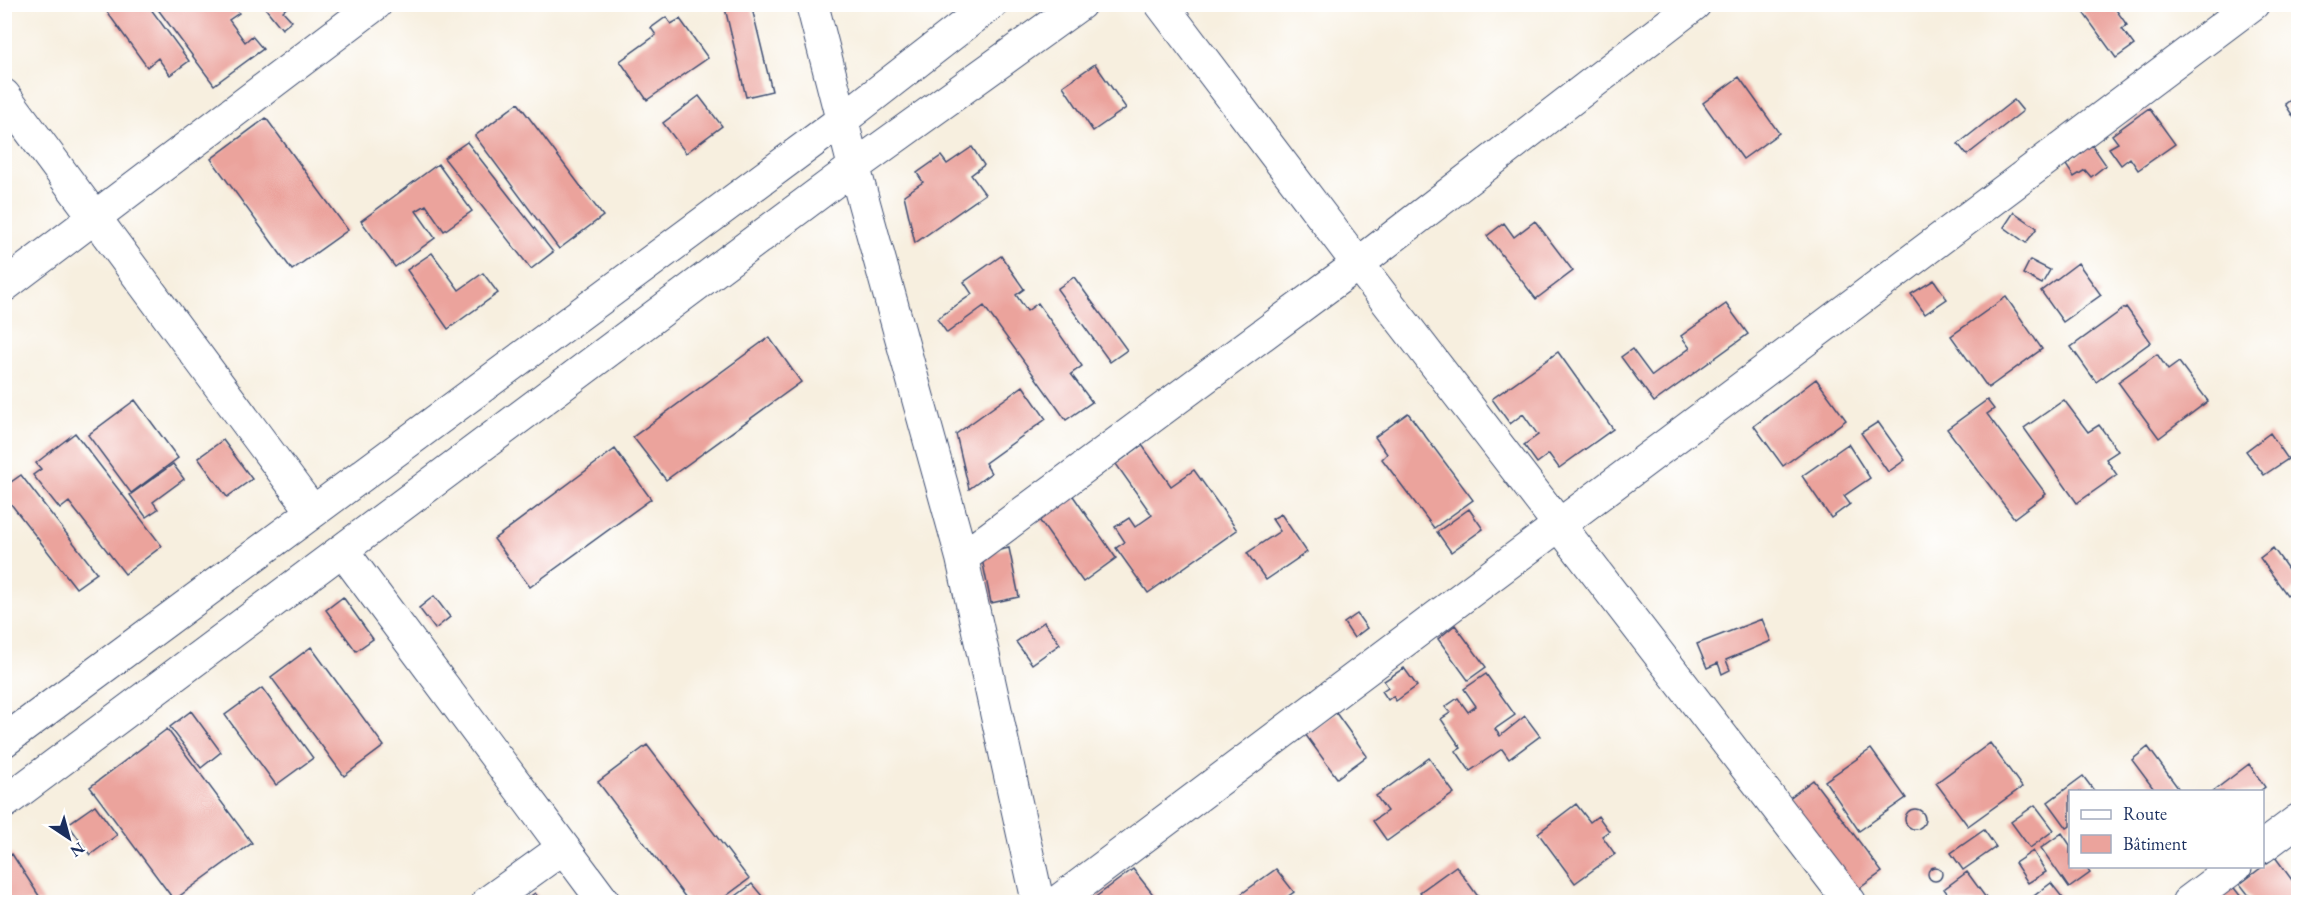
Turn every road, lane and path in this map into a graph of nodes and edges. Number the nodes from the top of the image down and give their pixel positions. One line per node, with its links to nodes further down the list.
1 (376, 4): 11 (street)
2 (812, 4): 9 (street)
3 (991, 4): 9 (street)
4 (1080, 4): 10 (street)
5 (1161, 4): 12 (street)
6 (1695, 4): 12 (street)
7 (2253, 4): 15 (street)
8 (4, 95): 11 (street)
9 (842, 120): 10 (street); 14 (street)
10 (854, 167): 16 (street); 17 (street)
11 (95, 217): 13 (street); 14 (street)
12 (1358, 264): 15 (street); 17 (street)
13 (4, 286)
14 (313, 512): 18 (street)
15 (1560, 526): 27 (street); 28 (street)
16 (342, 550): 19 (street); 22 (street)
17 (962, 558): 26 (street)
18 (4, 741)
19 (4, 803)
20 (2298, 820): 21 (street)
21 (2264, 846)
22 (563, 848): 24 (street); 25 (street)
23 (2235, 868): 29 (street)
24 (488, 903)
25 (603, 903)
26 (1038, 903)
27 (1057, 903)
28 (1850, 903)
29 (2188, 903)

